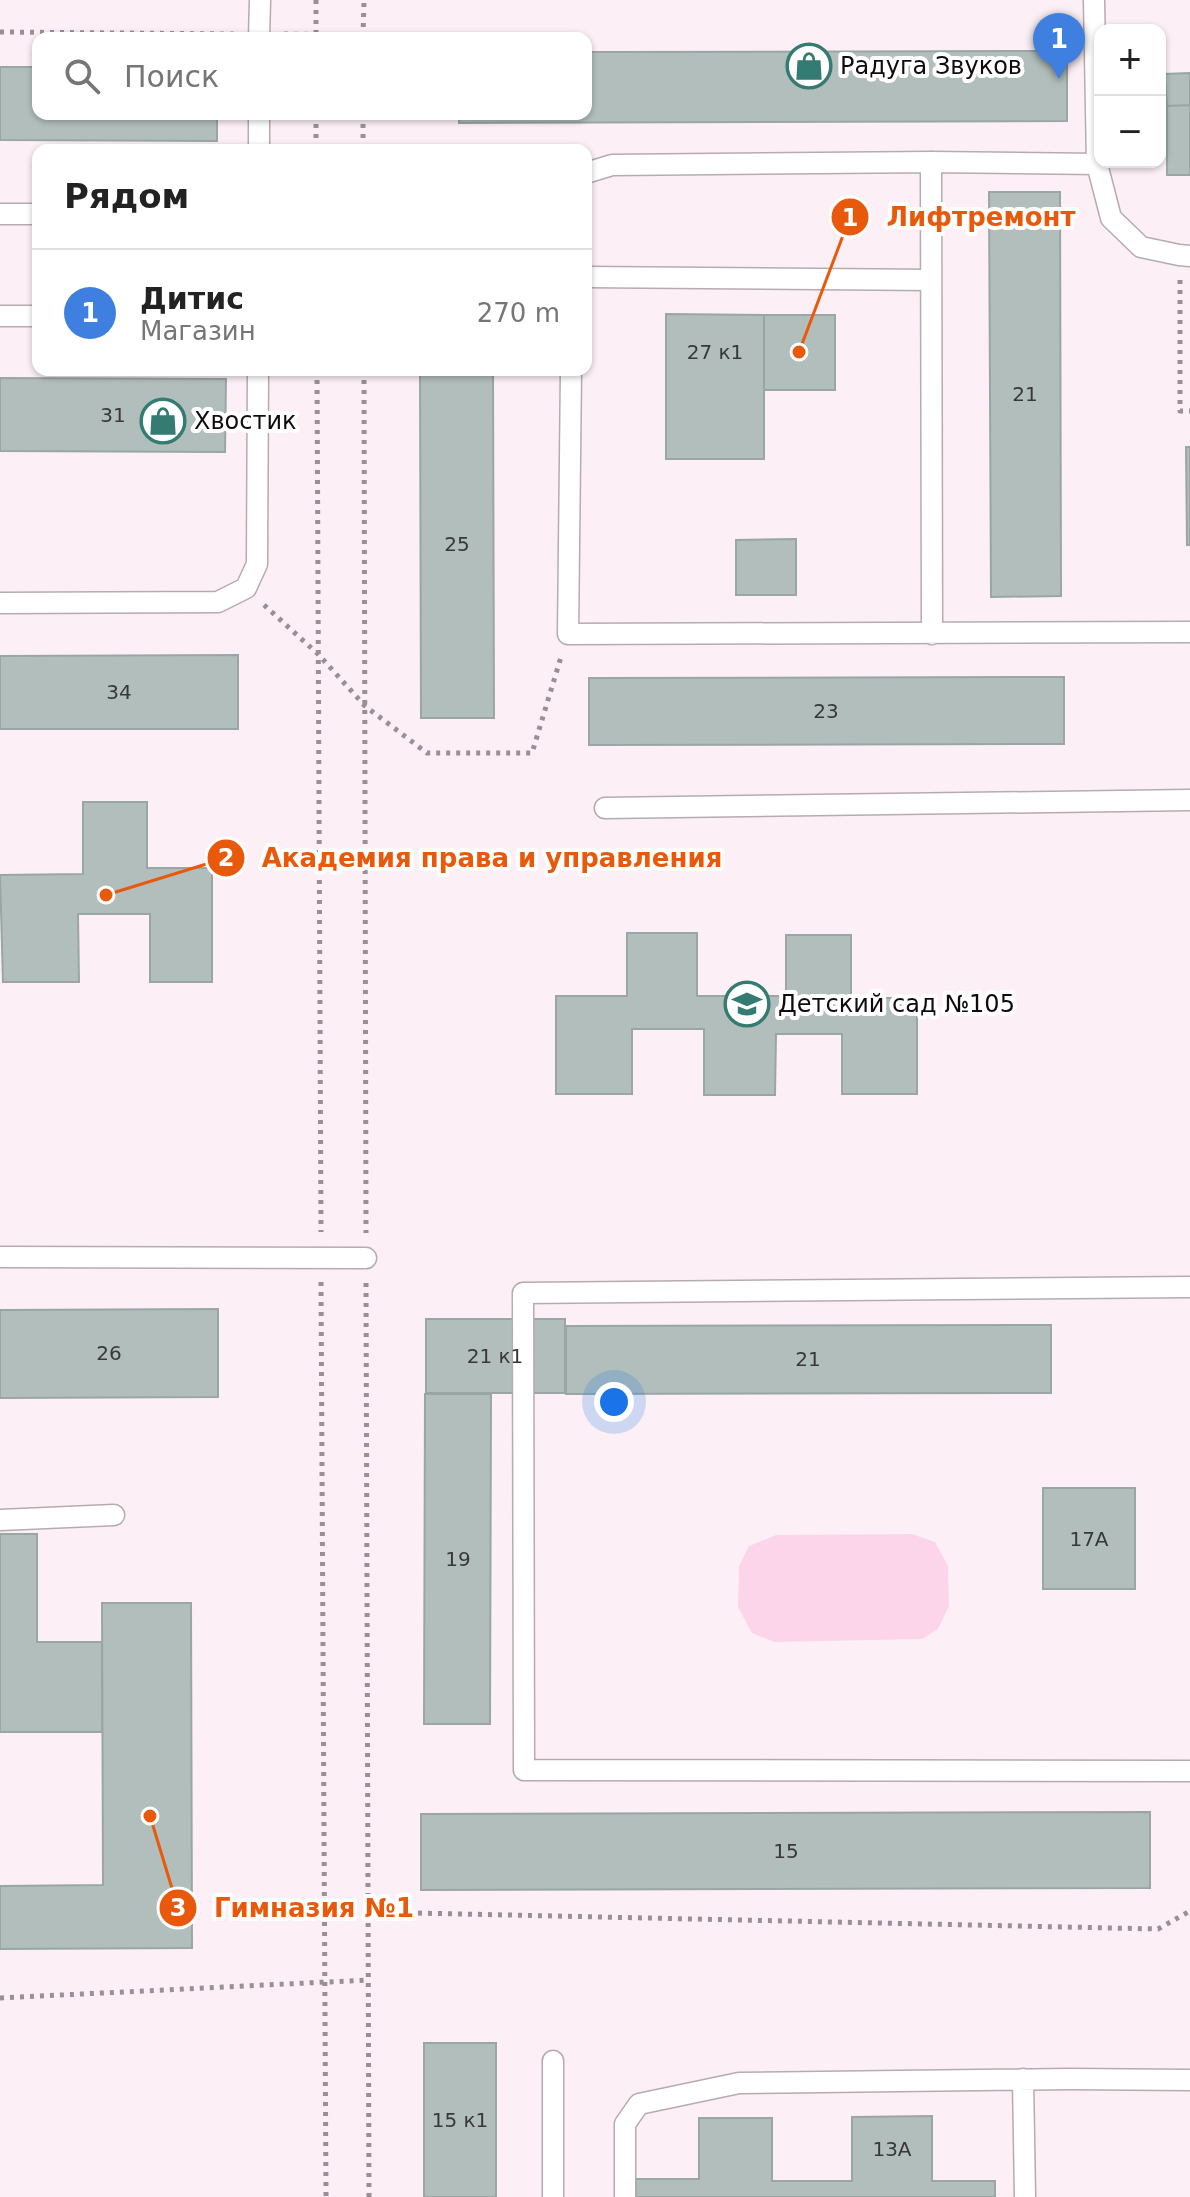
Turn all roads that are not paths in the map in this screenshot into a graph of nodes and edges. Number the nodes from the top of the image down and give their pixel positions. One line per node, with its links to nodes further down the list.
1 (260, 0): 3 (lane)
2 (1094, 0): 4 (lane)
3 (259, 32)
4 (1096, 96)
5 (259, 120): 6 (lane)
6 (259, 144)
7 (931, 162): 8 (lane); 10 (lane); 15 (lane)
8 (1094, 164)
9 (1098, 168): 13 (lane)
10 (592, 171)
11 (0, 214): 12 (lane)
12 (32, 214)
13 (1185, 256)
14 (592, 277): 15 (lane)
15 (931, 280): 22 (lane)
16 (0, 316): 17 (lane)
17 (32, 316)
18 (258, 376): 20 (lane)
19 (571, 376): 22 (lane)
20 (0, 603)
21 (1190, 632): 22 (lane)
22 (932, 634)
23 (1190, 800): 24 (lane)
24 (605, 808)
25 (0, 1257): 26 (lane)
26 (366, 1258)
27 (1190, 1287): 30 (lane)
28 (114, 1515): 29 (lane)
29 (0, 1520)
30 (1190, 1771)
31 (553, 2061): 34 (lane)
32 (1023, 2079): 33 (lane); 35 (lane); 36 (lane)
33 (1190, 2080)
34 (553, 2197)
35 (625, 2197)
36 (1025, 2197)

